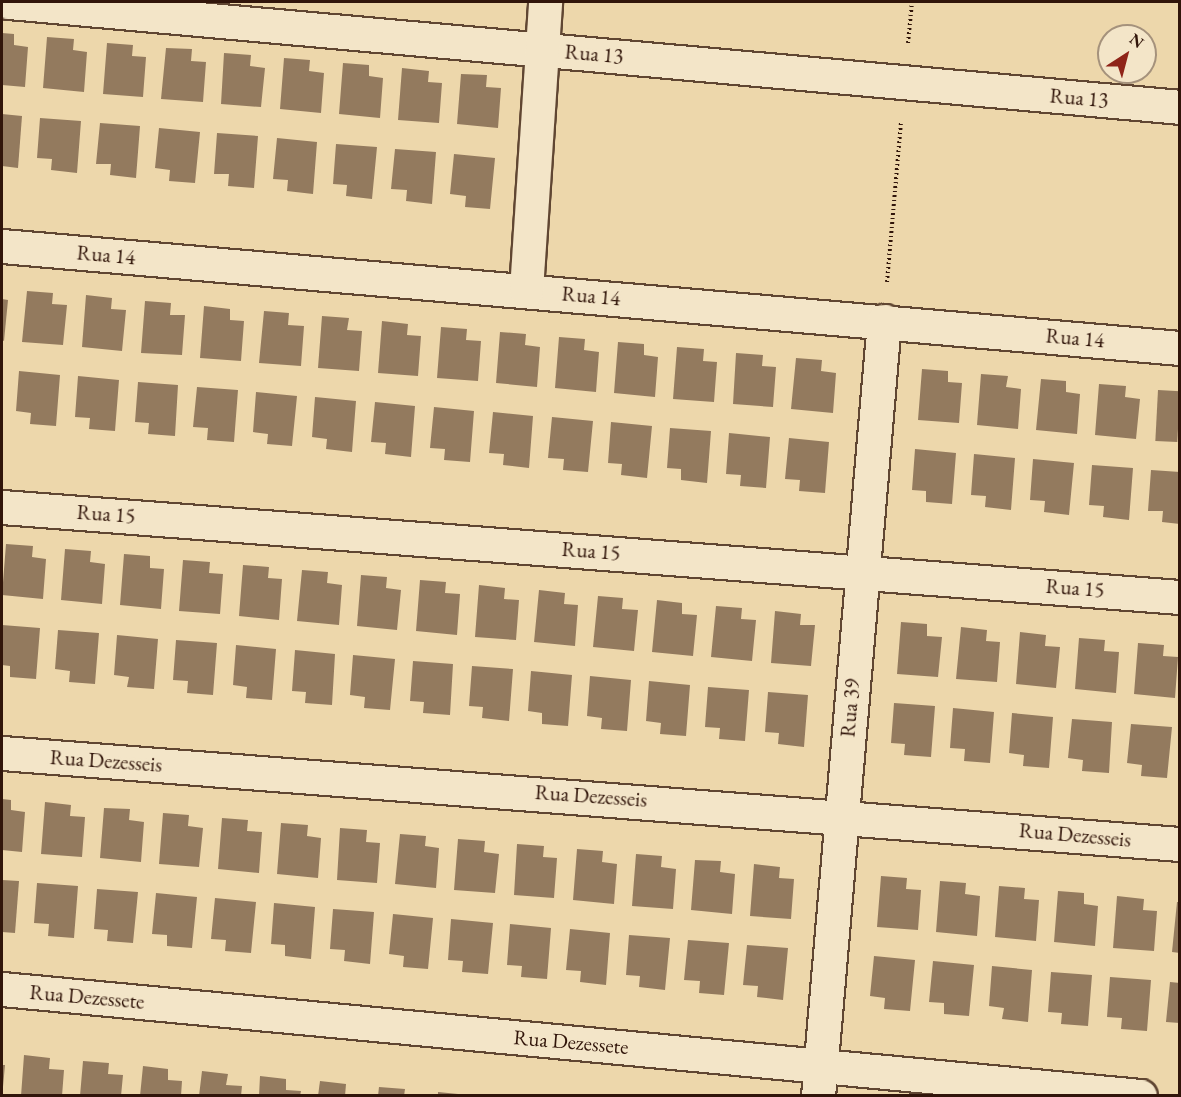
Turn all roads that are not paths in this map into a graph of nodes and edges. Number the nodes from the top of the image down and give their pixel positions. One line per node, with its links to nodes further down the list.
1 (9, 2): 3 (street, Rua 13)
2 (545, 2): 3 (street)
3 (544, 50): 4 (street, Rua 13); 6 (street)
4 (1179, 107)
5 (2, 246): 6 (street, Rua 14)
6 (526, 290): 7 (street, Rua 14)
7 (884, 321): 8 (street, Rua 14); 10 (street, Rua 39)
8 (1179, 348)
9 (2, 507): 10 (street, Rua 15)
10 (862, 572): 11 (street, Rua 15); 13 (street, Rua 39)
11 (1179, 597)
12 (2, 753): 13 (street, Rua Dezesseis)
13 (841, 815): 14 (street, Rua Dezesseis); 16 (street, Rua 39)
14 (1179, 844)
15 (2, 989): 16 (street, Rua Dezessete)
16 (819, 1081): 17 (street, Rua Dezessete)
17 (1140, 1095)

